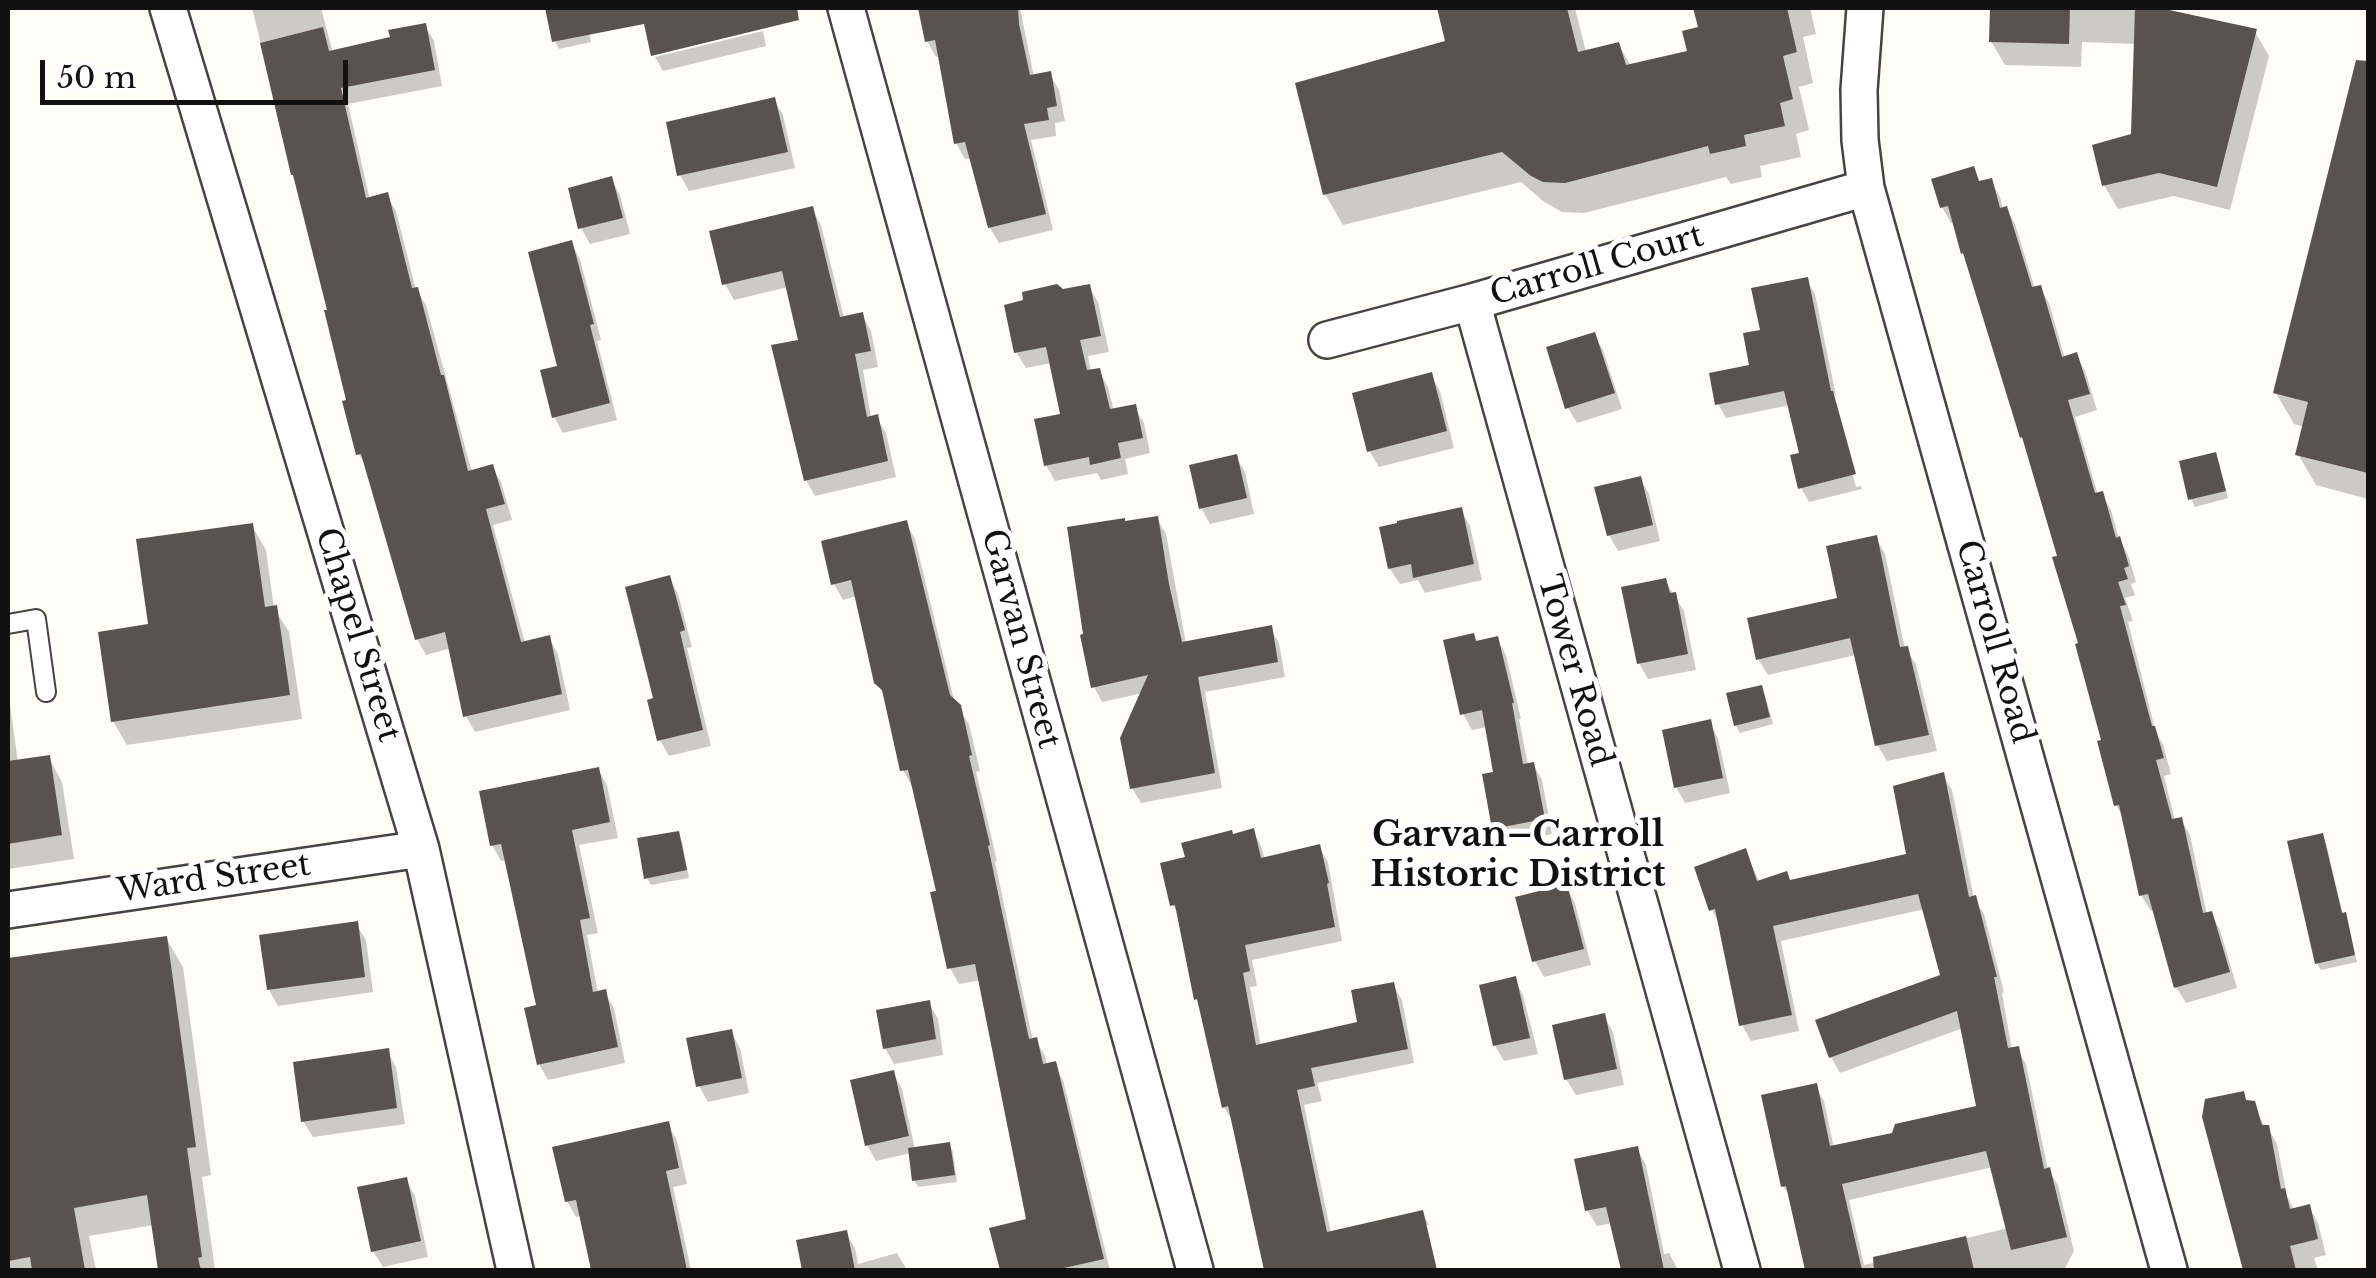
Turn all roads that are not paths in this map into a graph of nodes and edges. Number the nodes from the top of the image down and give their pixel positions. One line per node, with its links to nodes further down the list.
1 (168, 8): 9 (street, Chapel Street)
2 (846, 8): 12 (street, Garvan Street)
3 (1865, 8): 4 (street, Carroll Road)
4 (1866, 188): 5 (street, Carroll Court); 14 (street, Carroll Road)
5 (1472, 302): 6 (street, Carroll Court); 13 (street, Tower Road)
6 (1328, 340)
7 (8, 624): 8 (lane)
8 (46, 692)
9 (421, 849): 10 (street, Ward Street); 11 (street, Chapel Street)
10 (8, 910)
11 (515, 1270)
12 (1195, 1270)
13 (1742, 1270)
14 (2169, 1270)

